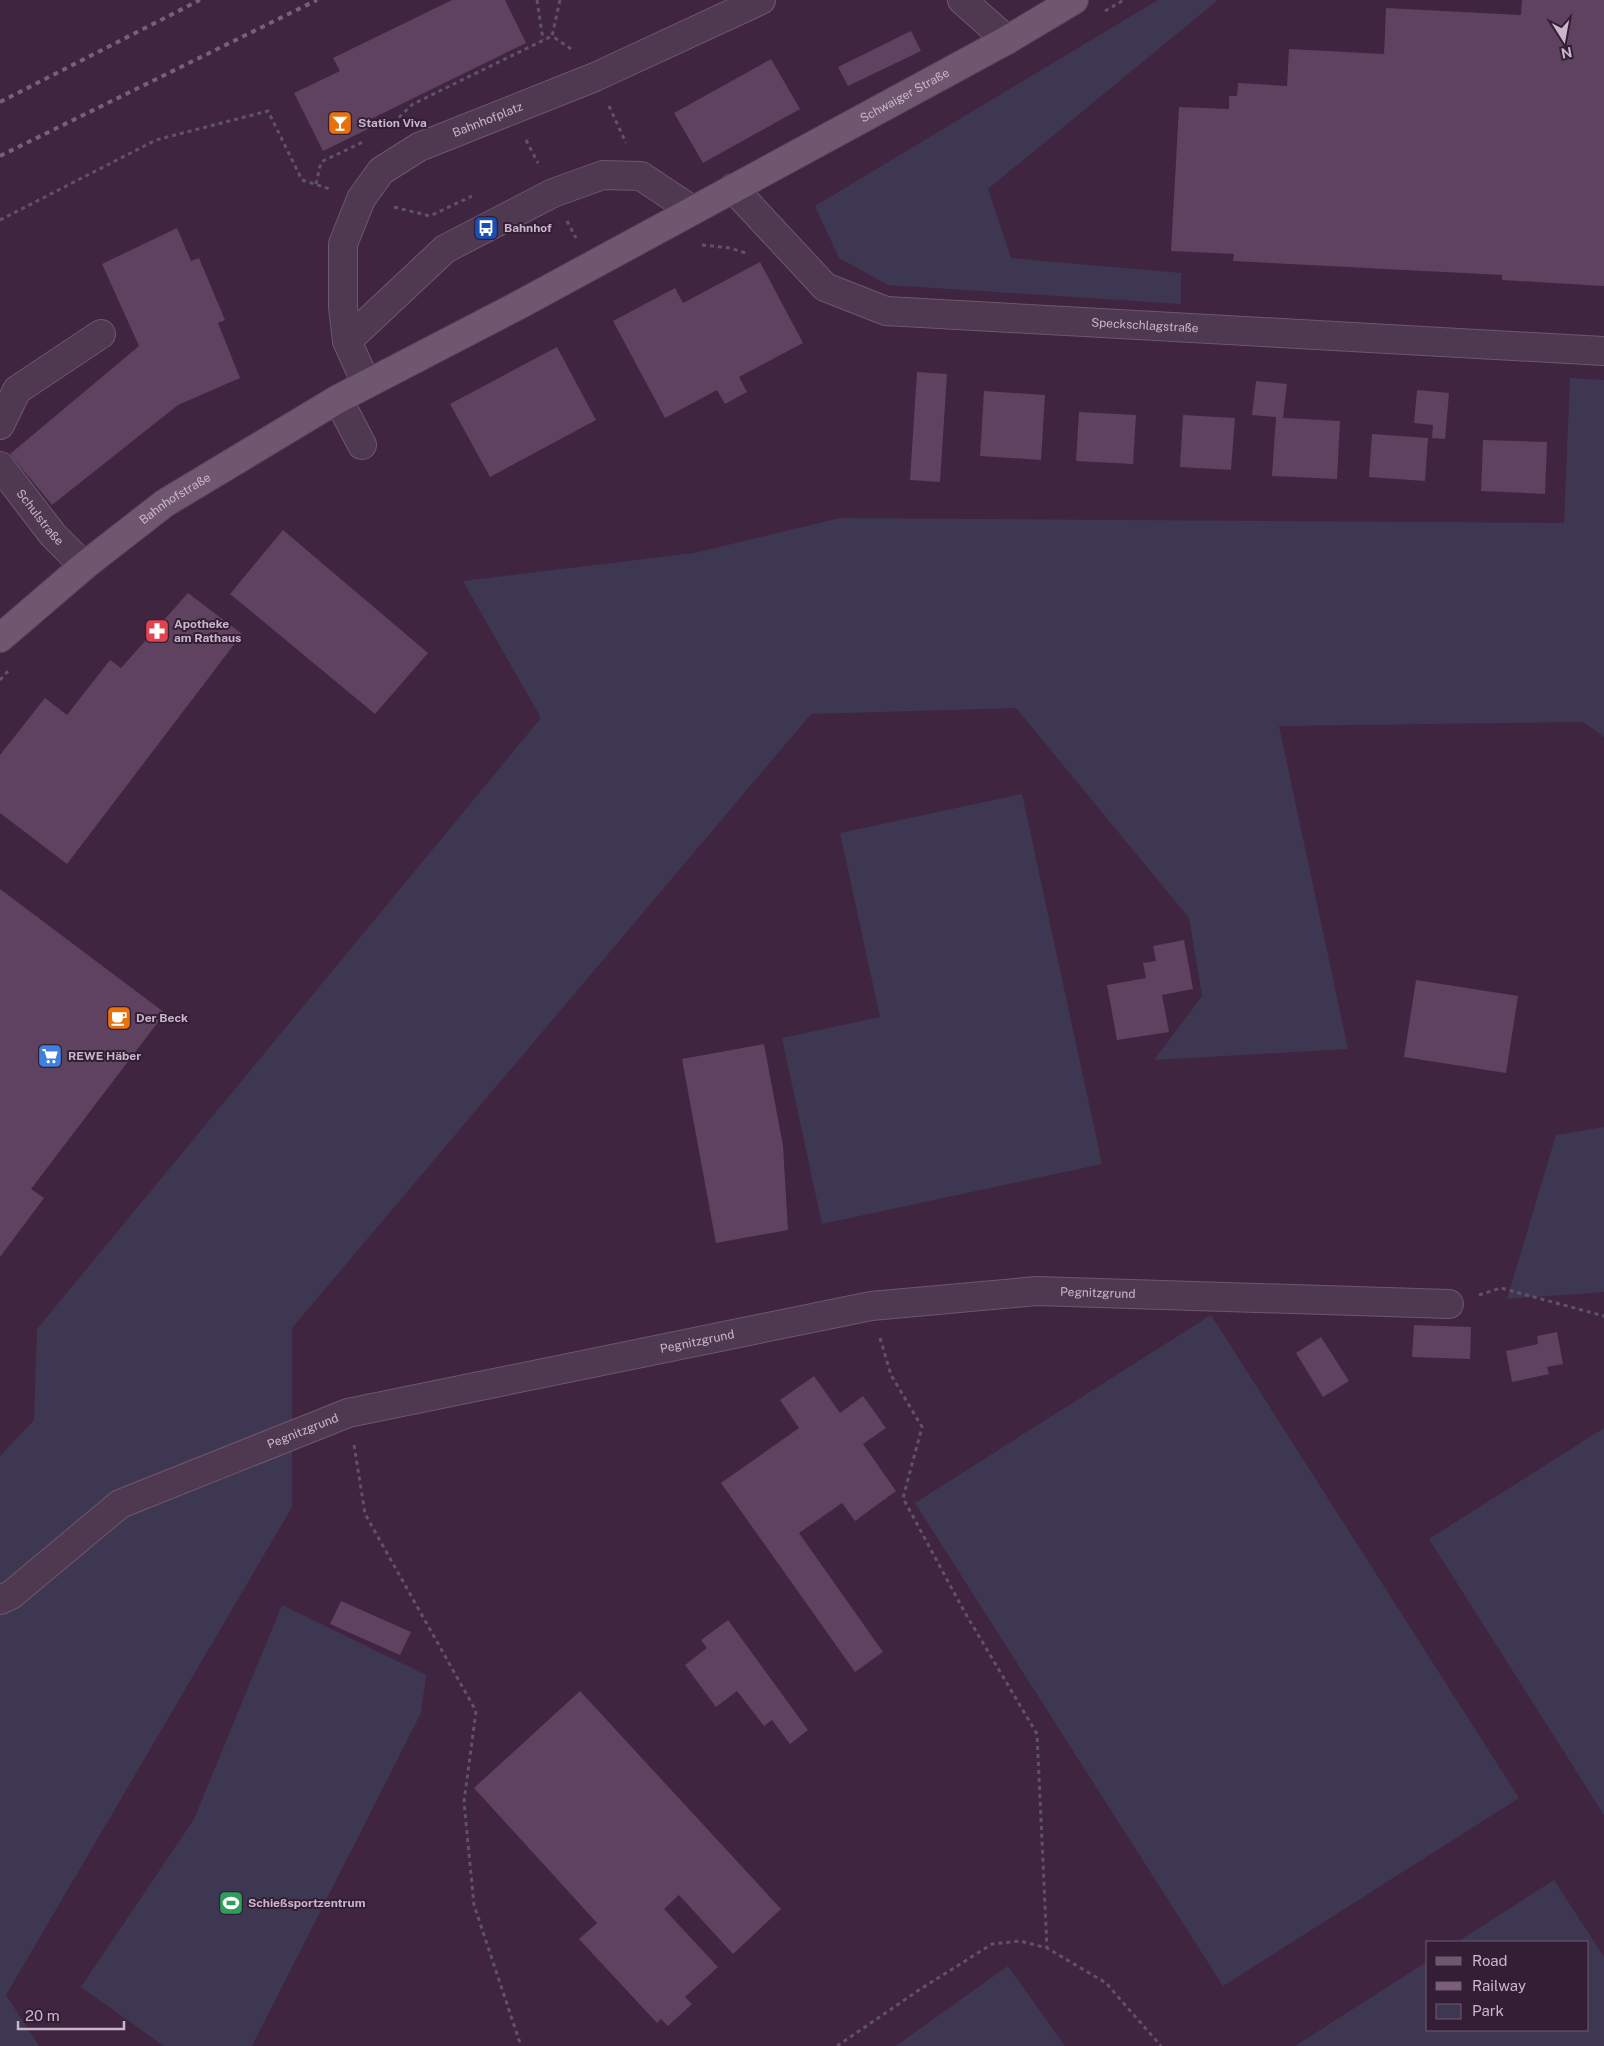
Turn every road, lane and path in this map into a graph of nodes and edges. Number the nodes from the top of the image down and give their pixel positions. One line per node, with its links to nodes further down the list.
1 (537, 0): 6 (path)
2 (761, 0): 16 (street, Bahnhofplatz)
3 (962, 0): 7 (street)
4 (1074, 0): 7 (main road, Schwaiger Straße)
5 (552, 36): 6 (path)
6 (543, 40): 8 (path)
7 (1007, 40): 12 (main road, Schwaiger Straße)
8 (388, 128)
9 (364, 142): 11 (path)
10 (302, 180): 14 (path)
11 (316, 184)
12 (733, 188): 13 (main road); 17 (street, Speckschlagstraße)
13 (692, 210): 16 (street); 18 (main road)
14 (0, 220)
15 (101, 334): 20 (street)
16 (347, 341): 18 (street, Bahnhofplatz)
17 (1604, 351)
18 (366, 383): 19 (main road, Bahnhofstraße)
19 (338, 400): 21 (street); 23 (main road, Bahnhofstraße)
20 (0, 425)
21 (362, 445)
22 (0, 466): 23 (street, Schulstraße)
23 (84, 566): 24 (main road, Bahnhofstraße)
24 (0, 638)
25 (13, 666): 26 (path)
26 (0, 680)
27 (1449, 1304): 28 (street, Pegnitzgrund); 29 (path)
28 (871, 1306): 30 (street, Pegnitzgrund); 32 (path)
29 (1604, 1316)
30 (348, 1413): 31 (street, Pegnitzgrund); 33 (path)
31 (0, 1600)
32 (1047, 1948): 34 (path); 35 (path)
33 (521, 2046)
34 (837, 2046)
35 (1161, 2046)

